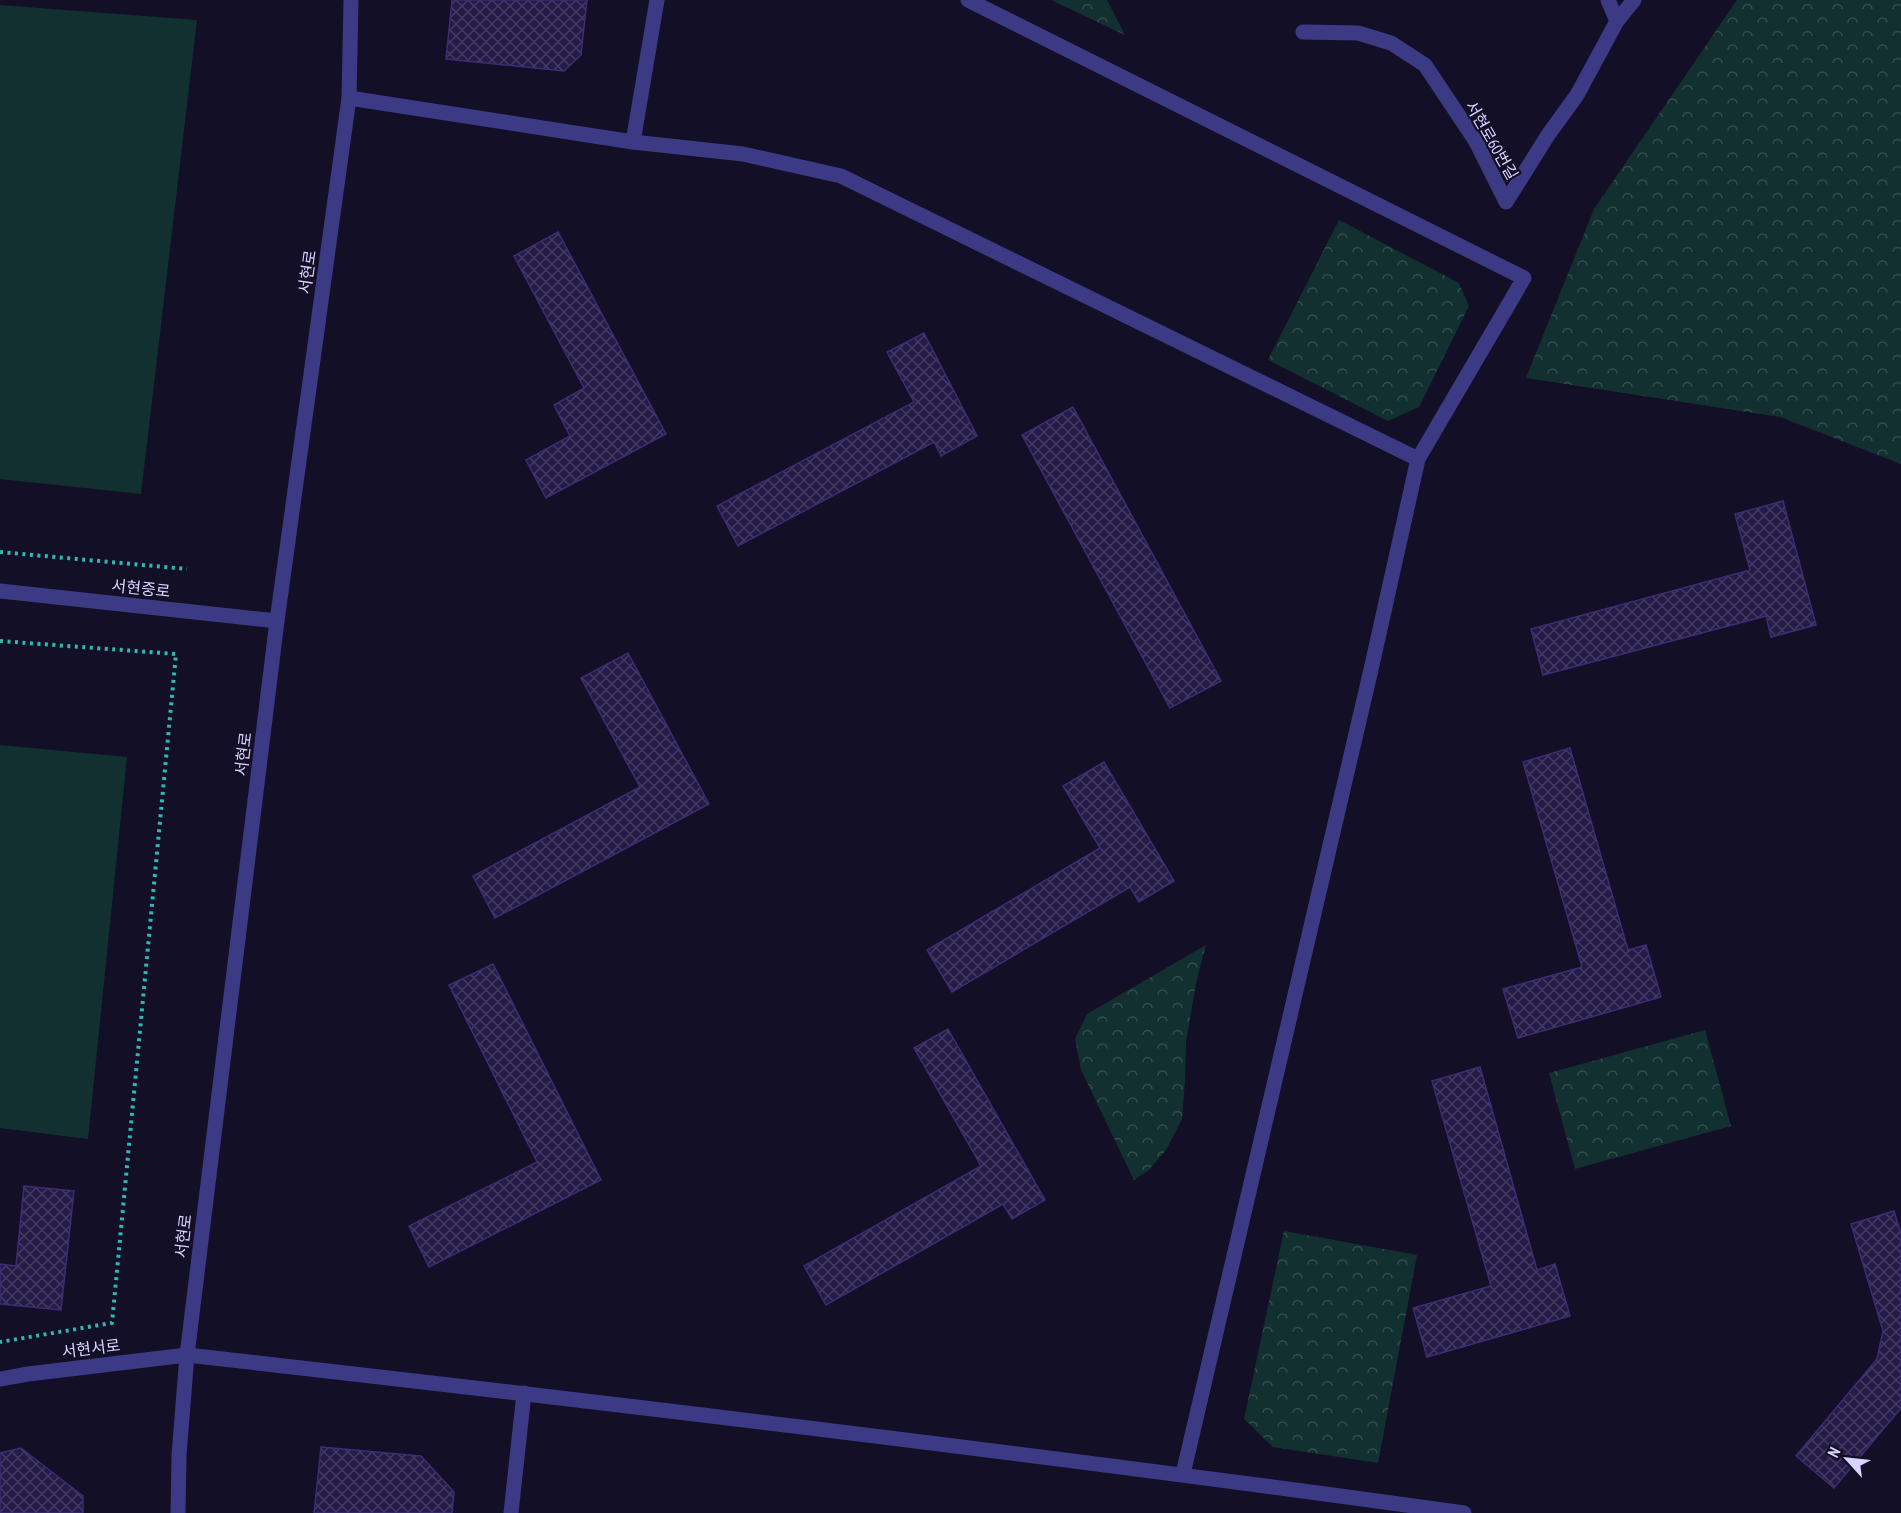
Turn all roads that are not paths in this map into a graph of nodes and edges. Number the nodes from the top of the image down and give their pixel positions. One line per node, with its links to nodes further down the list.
1 (351, 0): 8 (street, 서현로)
2 (657, 0): 9 (street)
3 (968, 0): 10 (street)
4 (1608, 0): 6 (street)
5 (1634, 0): 6 (street, 서현로60번길)
6 (1617, 21): 7 (street, 서현로60번길)
7 (1303, 32)
8 (349, 98): 9 (street); 12 (street, 서현로)
9 (633, 142): 10 (street)
10 (1418, 459): 16 (street)
11 (0, 591): 12 (street, 서현중로)
12 (277, 621): 13 (street, 서현로)
13 (187, 1355): 14 (street, 서현서로); 15 (street, 서현서로); 17 (street, 서현로)
14 (0, 1379)
15 (524, 1393): 16 (street, 서현서로); 18 (street)
16 (1183, 1474): 19 (street, 서현서로)
17 (178, 1513)
18 (511, 1513)
19 (1464, 1513)

